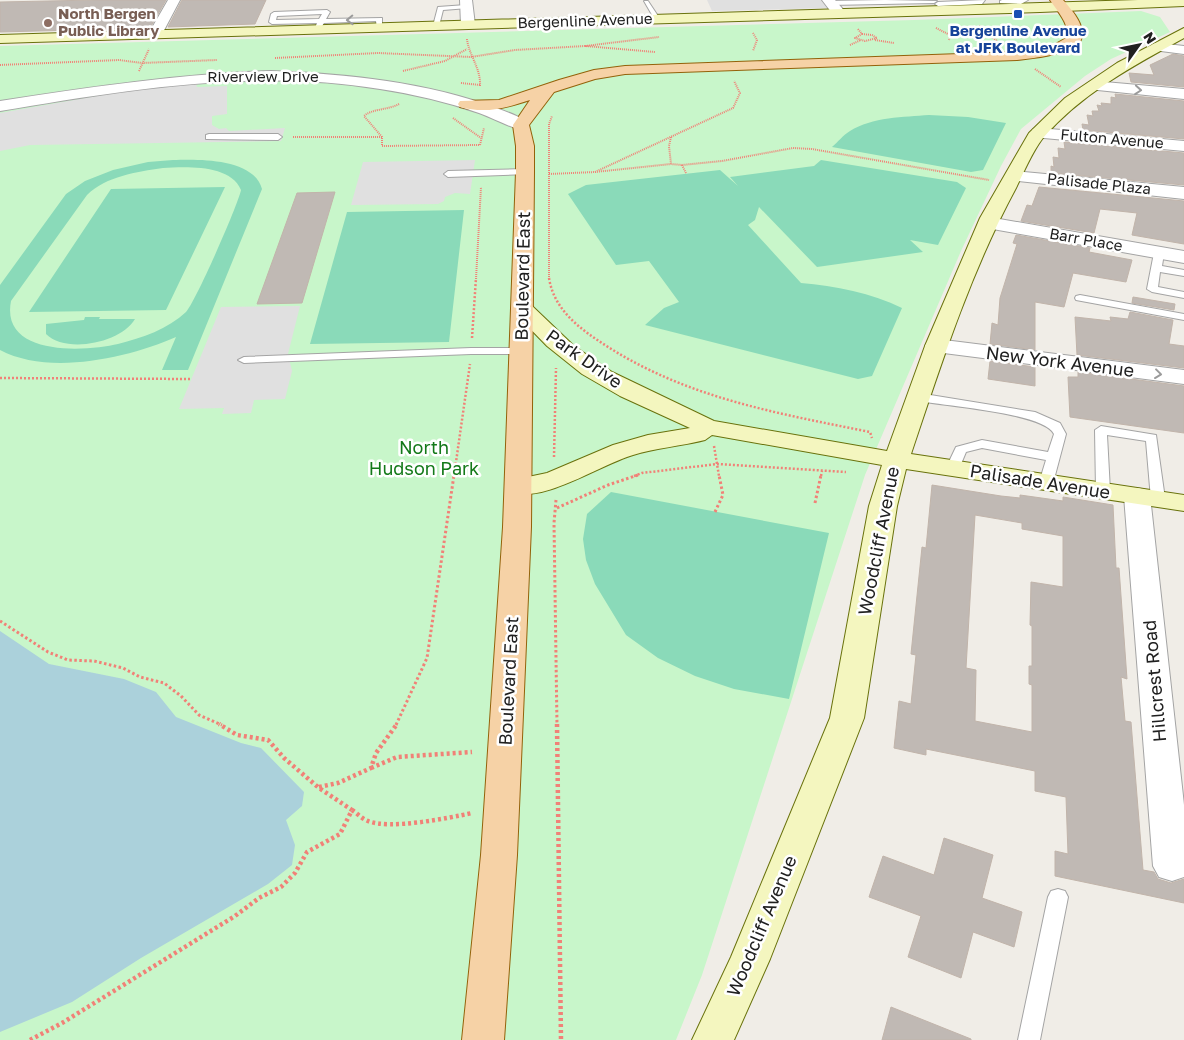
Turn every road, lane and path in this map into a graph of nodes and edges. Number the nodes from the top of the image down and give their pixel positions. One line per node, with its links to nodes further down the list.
1 (174, 0): 22 (street)
2 (982, 0): 10 (lane)
3 (1026, 0): 11 (lane)
4 (829, 1): 10 (lane); 12 (street)
5 (646, 2): 14 (lane)
6 (1142, 2): 7 (main road, Bergenline Avenue); 9 (main road, Bergenline Avenue); 13 (main road)
7 (1184, 2)
8 (466, 3): 17 (lane); 18 (street)
9 (1059, 3): 11 (main road, Bergenline Avenue); 47 (main road)
10 (937, 4): 11 (main road, Bergenline Avenue); 12 (main road, Bergenline Avenue)
11 (1001, 4)
12 (840, 14): 14 (main road, Bergenline Avenue)
13 (1184, 14)
14 (657, 19): 18 (main road, Bergenline Avenue)
15 (976, 24): 29 (path)
16 (319, 25): 16 (lane); 17 (main road, Bergenline Avenue); 22 (main road, Bergenline Avenue)
17 (436, 26): 18 (main road, Bergenline Avenue)
18 (468, 28): 32 (path)
19 (943, 30): 26 (path)
20 (752, 32): 35 (path)
21 (1184, 32): 31 (main road, Woodcliff Avenue)
22 (156, 33): 24 (main road, Bergenline Avenue)
23 (666, 37): 28 (path)
24 (0, 39)
25 (861, 40): 25 (path); 27 (path)
26 (949, 40)
27 (850, 45)
28 (586, 46): 34 (path); 37 (path)
29 (1003, 46)
30 (150, 48): 40 (path)
31 (1158, 48): 33 (street); 46 (main road, Woodcliff Avenue)
32 (468, 49): 36 (path); 37 (path)
33 (1184, 50)
34 (654, 52)
35 (746, 53)
36 (452, 56): 37 (path); 38 (path); 43 (path)
37 (471, 57): 48 (path)
38 (270, 58)
39 (221, 60): 40 (path)
40 (142, 63): 41 (path); 44 (path)
41 (0, 65)
42 (1034, 68): 50 (path)
43 (400, 71)
44 (137, 74)
45 (728, 77): 62 (path)
46 (1093, 86): 49 (street, one-way to 49); 50 (main road, Woodcliff Avenue)
47 (548, 89): 52 (main road); 57 (main road)
48 (480, 93)
49 (1184, 94)
50 (1077, 97): 58 (main road, Woodcliff Avenue)
51 (406, 104): 61 (path)
52 (466, 104): 53 (street, Riverview Drive); 57 (street, Riverview Drive)
53 (0, 106)
54 (552, 115): 72 (path)
55 (453, 118): 63 (path)
56 (484, 125): 63 (path)
57 (521, 125): 67 (main road, Boulevard East)
58 (1039, 133): 64 (street, Fulton Avenue); 73 (main road, Woodcliff Avenue)
59 (210, 136): 60 (lane)
60 (278, 137): 61 (path)
61 (382, 137): 63 (path)
62 (671, 137): 65 (path); 68 (path)
63 (481, 138)
64 (1184, 146)
65 (672, 164): 66 (path); 68 (path)
66 (682, 165): 70 (path); 73 (path)
67 (525, 172): 69 (lane); 81 (main road, Boulevard East)
68 (595, 172): 72 (path)
69 (480, 173): 71 (lane); 84 (path)
70 (686, 173)
71 (448, 174)
72 (549, 174): 93 (path)
73 (1012, 180): 74 (street, Palisade Plaza); 75 (main road, Woodcliff Avenue)
74 (1184, 193)
75 (988, 223): 77 (street, Barr Place); 83 (main road, Woodcliff Avenue)
76 (1184, 257): 77 (street, Barr Place)
77 (1158, 260): 78 (lane); 79 (lane)
78 (1184, 273)
79 (1184, 295)
80 (1080, 298): 82 (lane)
81 (522, 308): 85 (main road, Boulevard East); 92 (main road, Park Drive)
82 (1184, 317)
83 (936, 346): 88 (street, New York Avenue, one-way to 88); 91 (main road, Woodcliff Avenue)
84 (471, 350): 85 (lane); 86 (lane); 111 (path)
85 (521, 351): 101 (main road, Boulevard East)
86 (244, 360)
87 (556, 365): 95 (path)
88 (1184, 377)
89 (0, 378): 90 (path)
90 (191, 379)
91 (918, 397): 93 (main road, Woodcliff Avenue); 94 (lane)
92 (706, 427): 93 (main road, Park Drive); 96 (path); 101 (main road)
93 (887, 448): 97 (main road, Palisade Avenue); 120 (main road, Woodcliff Avenue)
94 (1053, 457): 97 (lane); 100 (lane)
95 (554, 464)
96 (717, 464): 98 (path); 107 (path); 108 (path)
97 (953, 468): 100 (main road, Palisade Avenue)
98 (822, 471): 99 (path); 105 (path)
99 (850, 472)
100 (1046, 483): 102 (main road, Palisade Avenue)
101 (518, 487): 118 (main road, Boulevard East)
102 (1103, 491): 103 (main road, Palisade Avenue); 103 (lane)
103 (1148, 498): 106 (main road, Palisade Avenue); 115 (street, Hillcrest Road)
104 (556, 500): 107 (path)
105 (815, 503)
106 (1184, 503)
107 (556, 508): 119 (path)
108 (716, 512)
109 (0, 621): 112 (path)
110 (472, 752): 111 (path)
111 (371, 768): 112 (path)
112 (319, 788): 113 (path)
113 (352, 810): 114 (path); 117 (path)
114 (475, 813)
115 (1172, 866)
116 (1058, 897): 121 (lane)
117 (30, 1040)
118 (483, 1040)
119 (560, 1040)
120 (713, 1040)
121 (1030, 1040)

